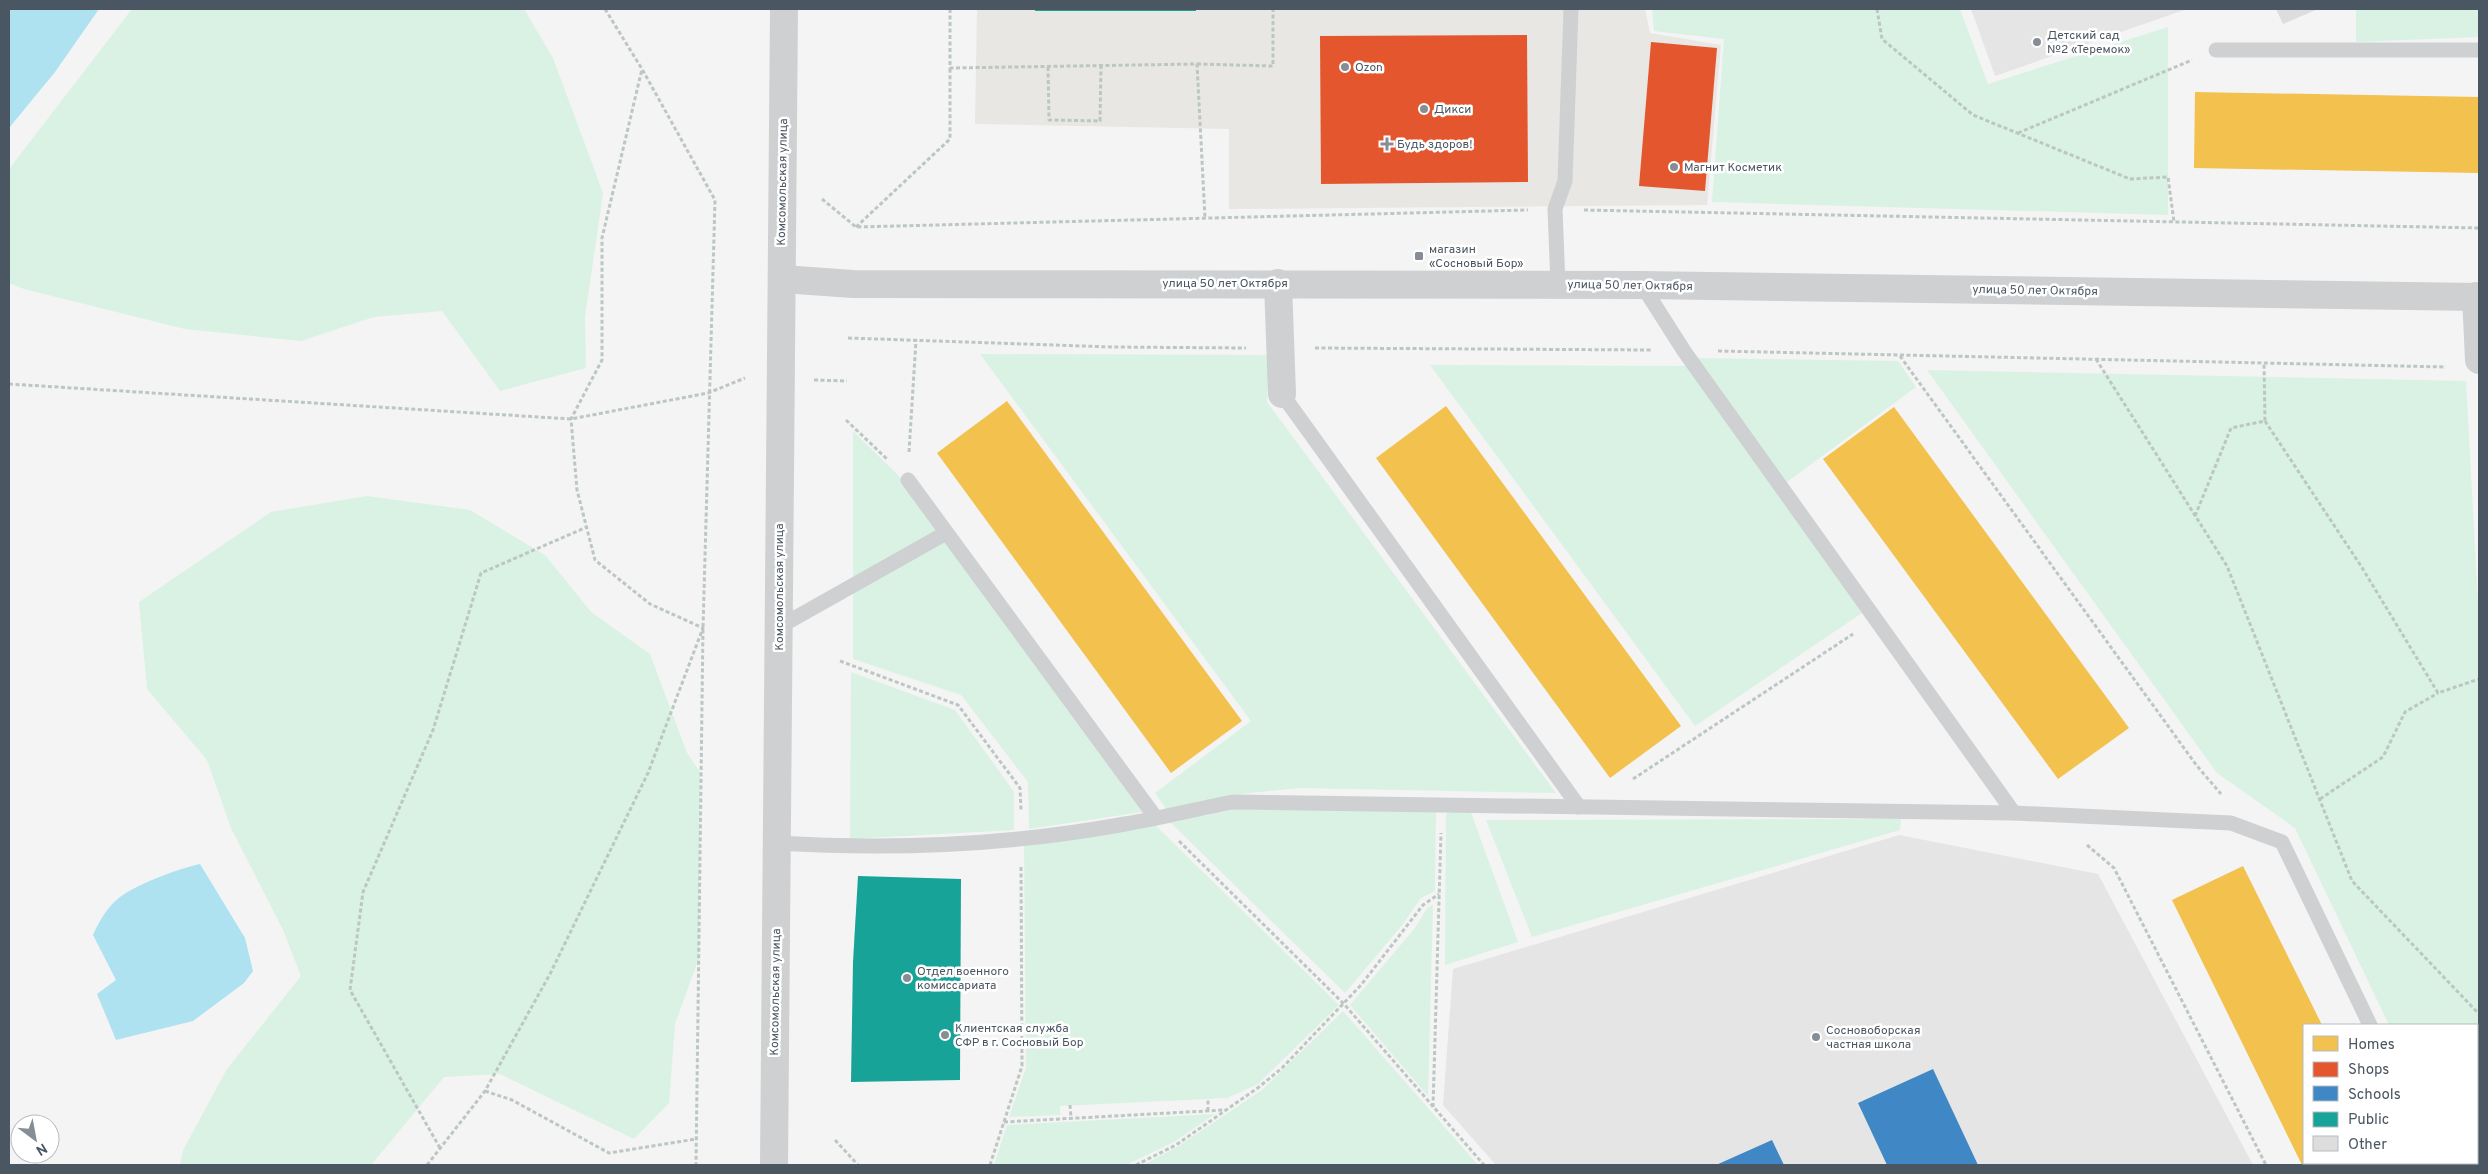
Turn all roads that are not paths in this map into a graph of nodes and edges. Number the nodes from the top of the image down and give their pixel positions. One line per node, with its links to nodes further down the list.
1 (784, 9): 5 (street, Комсомольская улица)
2 (1571, 9): 7 (lane)
3 (2216, 50): 4 (lane)
4 (2479, 50)
5 (782, 278): 6 (street, улица 50 лет Октября); 14 (street, Комсомольская улица)
6 (1278, 283): 7 (street, улица 50 лет Октября); 11 (street)
7 (1558, 285): 8 (street, улица 50 лет Октября)
8 (1642, 285): 9 (street, улица 50 лет Октября); 16 (lane)
9 (2478, 296): 10 (street)
10 (2479, 360)
11 (1282, 394): 15 (lane)
12 (908, 480): 13 (lane)
13 (946, 533): 14 (lane); 17 (lane)
14 (779, 627): 18 (street, Комсомольская улица)
15 (1585, 807): 16 (lane); 17 (lane)
16 (2014, 812): 19 (lane)
17 (1156, 818): 18 (lane)
18 (777, 843): 20 (street, Комсомольская улица)
19 (2370, 1024)
20 (774, 1165)

